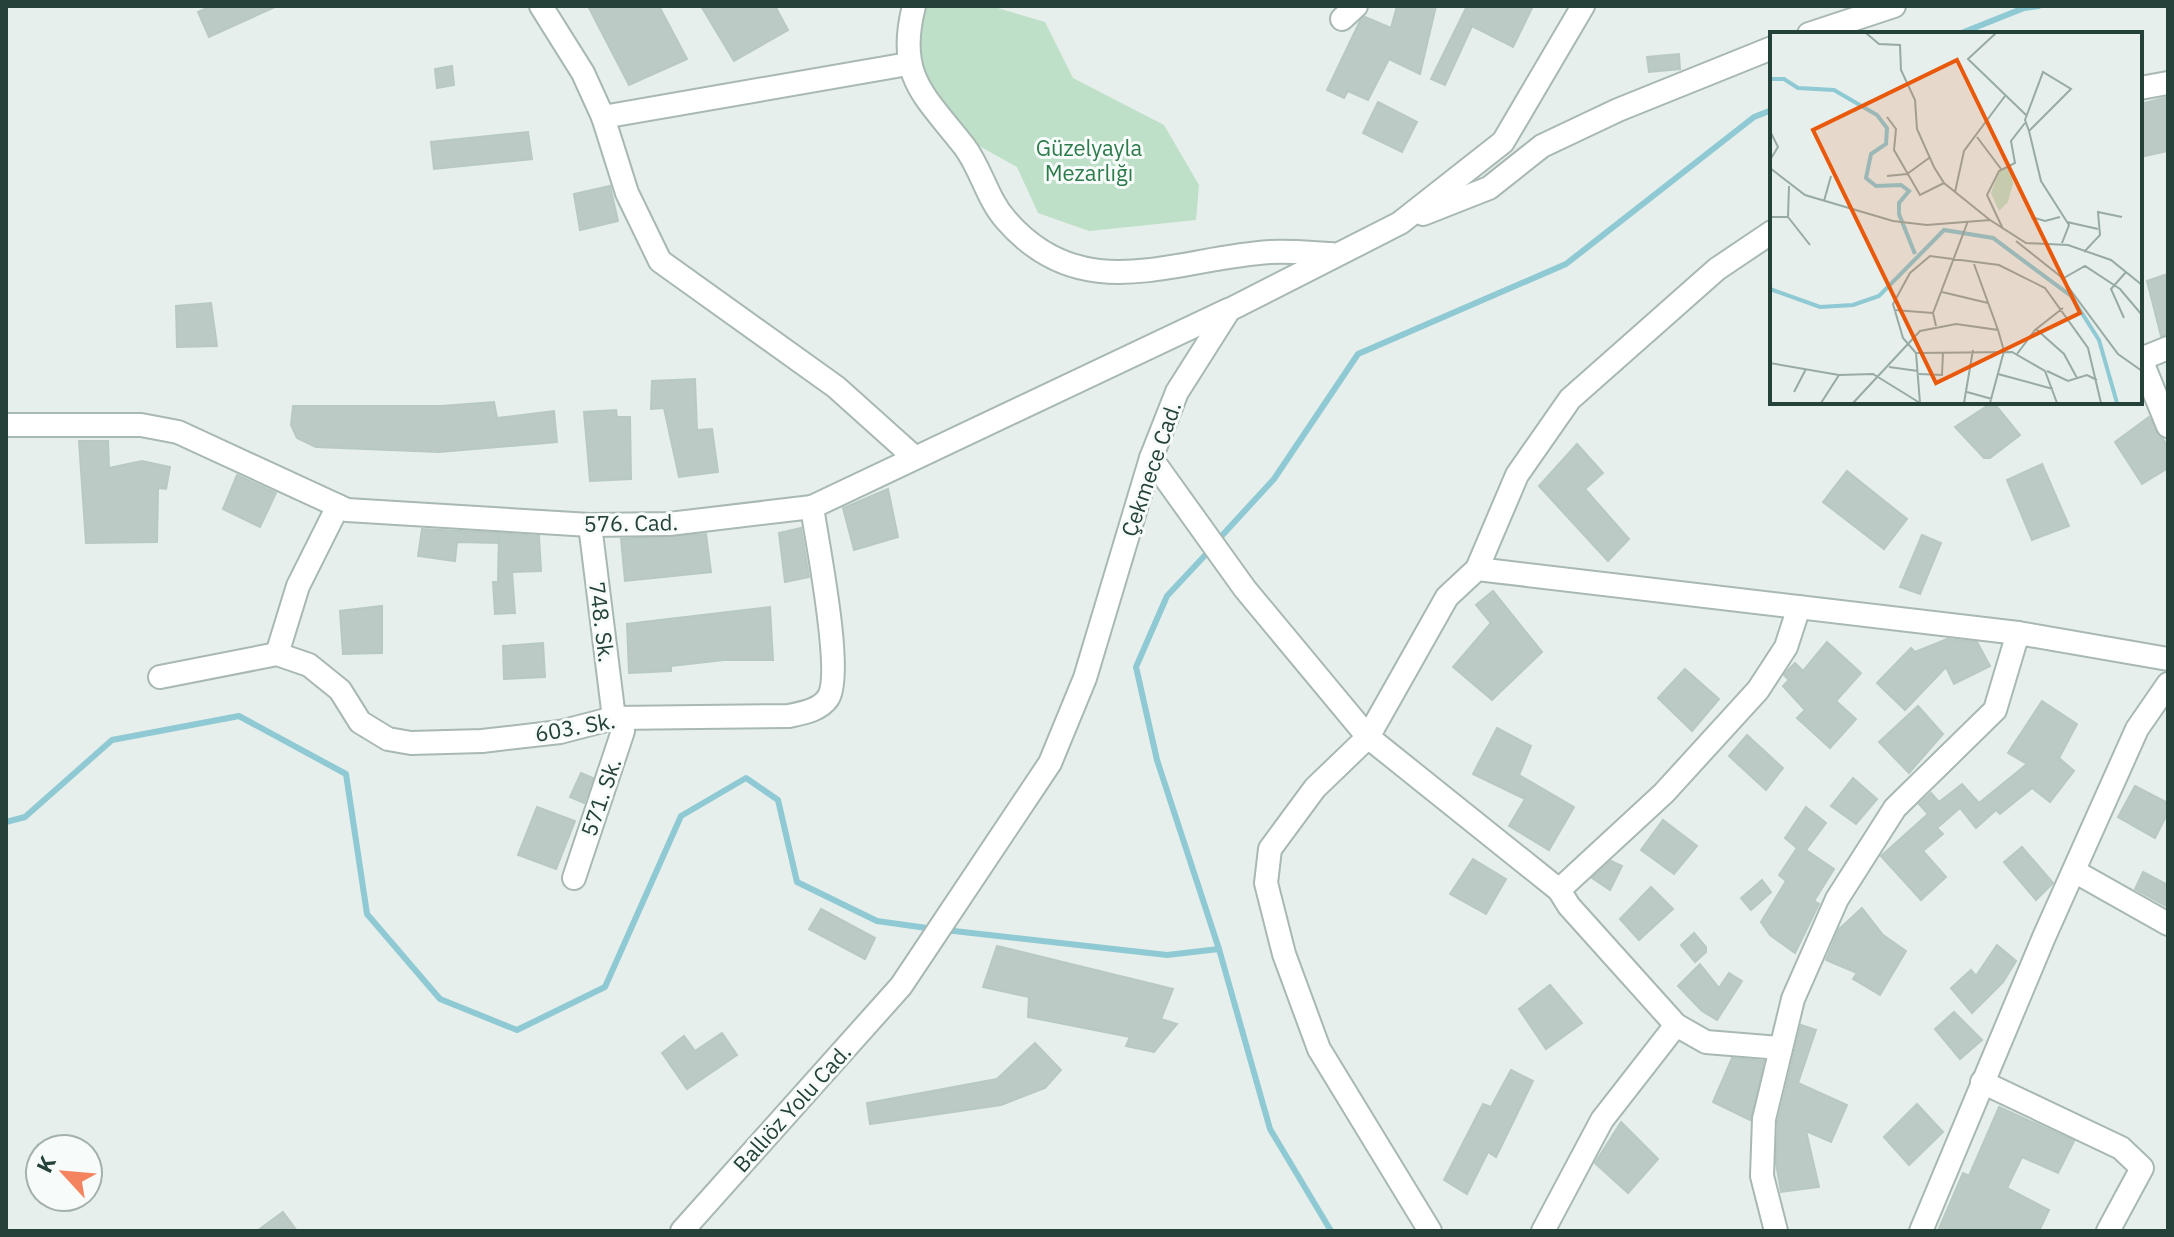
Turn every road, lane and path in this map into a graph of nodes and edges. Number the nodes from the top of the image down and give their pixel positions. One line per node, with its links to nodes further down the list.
1 (541, 6): 10 (street)
2 (914, 6): 7 (street)
3 (1583, 6): 11 (street, Çekmece Cad.)
4 (1886, 7): 5 (street)
5 (1815, 32)
6 (1770, 49): 11 (street)
7 (908, 64): 10 (street); 13 (street)
8 (2168, 83): 9 (street)
9 (2142, 88)
10 (603, 117): 20 (street)
11 (1400, 223): 13 (street, Çekmece Cad.)
12 (1770, 233): 25 (street)
13 (1336, 254): 14 (street, Çekmece Cad.)
14 (1229, 310): 20 (street, 576. Cad.); 21 (street, Çekmece Cad.)
15 (2168, 348): 16 (street)
16 (2142, 357)
17 (2142, 363): 19 (street)
18 (6, 425): 22 (street, 576. Cad.)
19 (2168, 426)
20 (914, 457): 23 (street, 576. Cad.)
21 (1151, 458): 33 (street); 38 (street, Çekmece Cad.)
22 (338, 506): 24 (street, 576. Cad.); 28 (street)
23 (812, 507): 24 (street, 576. Cad.); 32 (street, 603. Sk.)
24 (590, 525): 32 (street, 748. Sk.)
25 (1477, 569): 26 (street); 33 (street)
26 (1799, 607): 27 (street); 36 (street)
27 (2018, 633): 29 (street); 40 (street)
28 (277, 654): 30 (street); 32 (street, 603. Sk.)
29 (2168, 659)
30 (160, 677)
31 (2168, 684): 34 (street)
32 (614, 718): 35 (street, 571. Sk.)
33 (1368, 737): 36 (street); 43 (street)
34 (2074, 871): 37 (street); 41 (street)
35 (574, 878)
36 (1559, 890): 39 (street)
37 (2168, 924)
38 (901, 986): 42 (street, Ballıöz Yolu Cad.)
39 (1676, 1025): 40 (street); 44 (street)
40 (1780, 1048): 45 (street)
41 (1982, 1082): 46 (street); 47 (street)
42 (682, 1231)
43 (1430, 1231)
44 (1543, 1231)
45 (1776, 1231)
46 (1921, 1231)
47 (2108, 1231)

